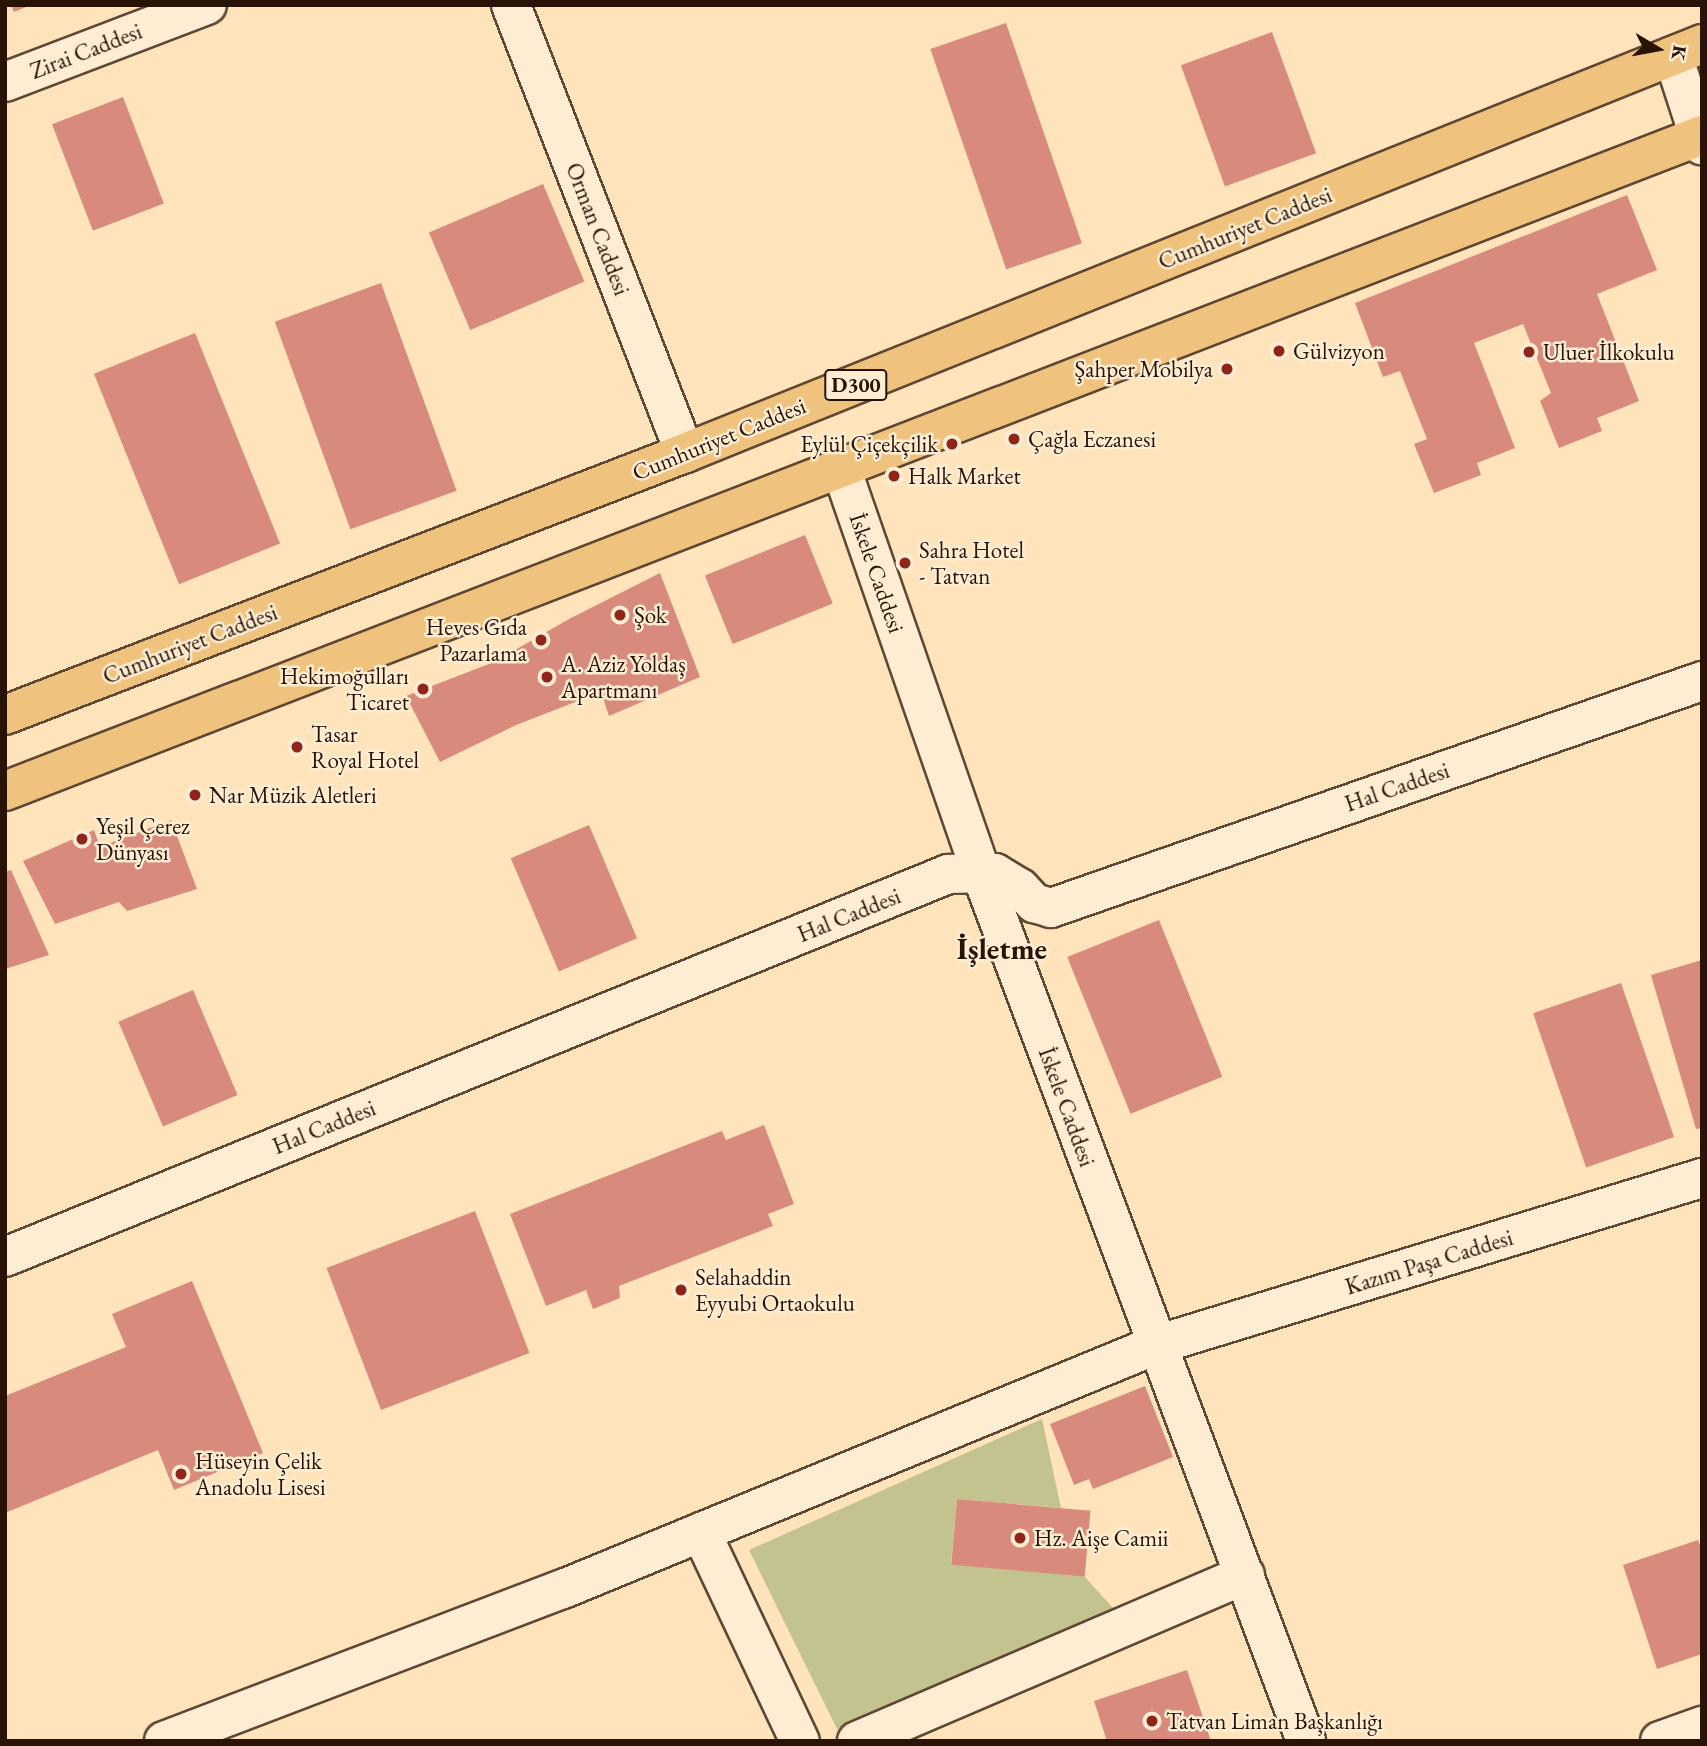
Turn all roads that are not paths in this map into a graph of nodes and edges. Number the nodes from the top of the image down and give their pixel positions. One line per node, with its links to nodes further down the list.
1 (207, 5): 4 (street, Zirai Caddesi)
2 (511, 5): 6 (street, Orman Caddesi)
3 (1688, 50): 5 (street); 6 (highway, Cumhuriyet Caddesi / D300)
4 (5, 82)
5 (1701, 138): 7 (highway)
6 (685, 453): 9 (highway, Cumhuriyet Caddesi / D300)
7 (841, 468): 10 (highway); 11 (street, İskele Caddesi)
8 (1702, 681): 11 (street, Hal Caddesi)
9 (5, 715)
10 (5, 791)
11 (981, 873): 13 (street, Hal Caddesi); 14 (street, İskele Caddesi)
12 (1702, 1178): 14 (street, Kazım Paşa Caddesi)
13 (5, 1256)
14 (1156, 1345): 15 (street, Kazım Paşa Caddesi); 16 (street, İskele Caddesi)
15 (701, 1532): 18 (street, Kazım Paşa Caddesi); 19 (street)
16 (1245, 1575): 20 (street); 21 (street, İskele Caddesi)
17 (1702, 1726): 22 (street)
18 (164, 1741)
19 (800, 1741)
20 (857, 1741)
21 (1306, 1741)
22 (1660, 1741)

